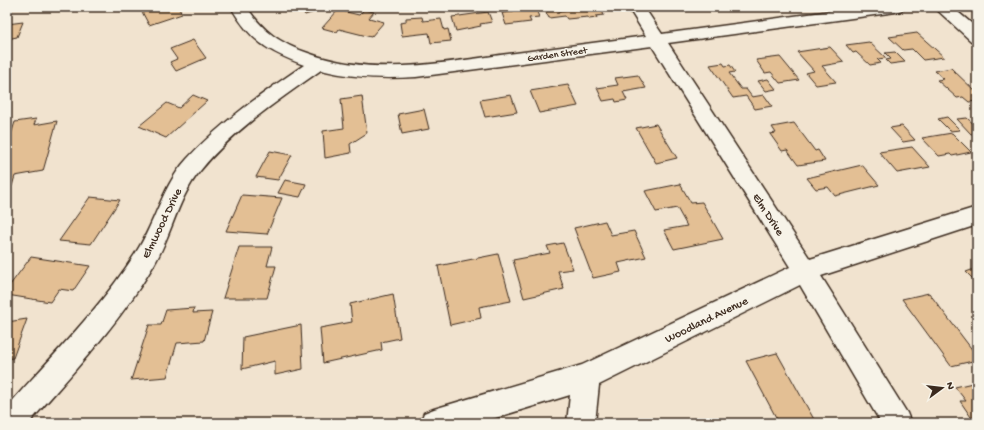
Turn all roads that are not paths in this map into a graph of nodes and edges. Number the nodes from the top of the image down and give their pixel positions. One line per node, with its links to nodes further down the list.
1 (239, 7): 7 (street, Garden Street)
2 (636, 7): 6 (street, Elm Drive)
3 (896, 7): 6 (street, Garden Street)
4 (942, 7): 5 (street)
5 (977, 37)
6 (657, 40): 7 (street, Garden Street); 9 (street, Elm Drive)
7 (317, 64): 11 (street, Elmwood Drive)
8 (977, 216): 9 (street, Woodland Avenue)
9 (805, 271): 10 (street, Woodland Avenue); 14 (street, Elm Drive)
10 (586, 377): 12 (street, Woodland Avenue); 13 (street)
11 (11, 423)
12 (434, 423)
13 (581, 423)
14 (897, 423)

